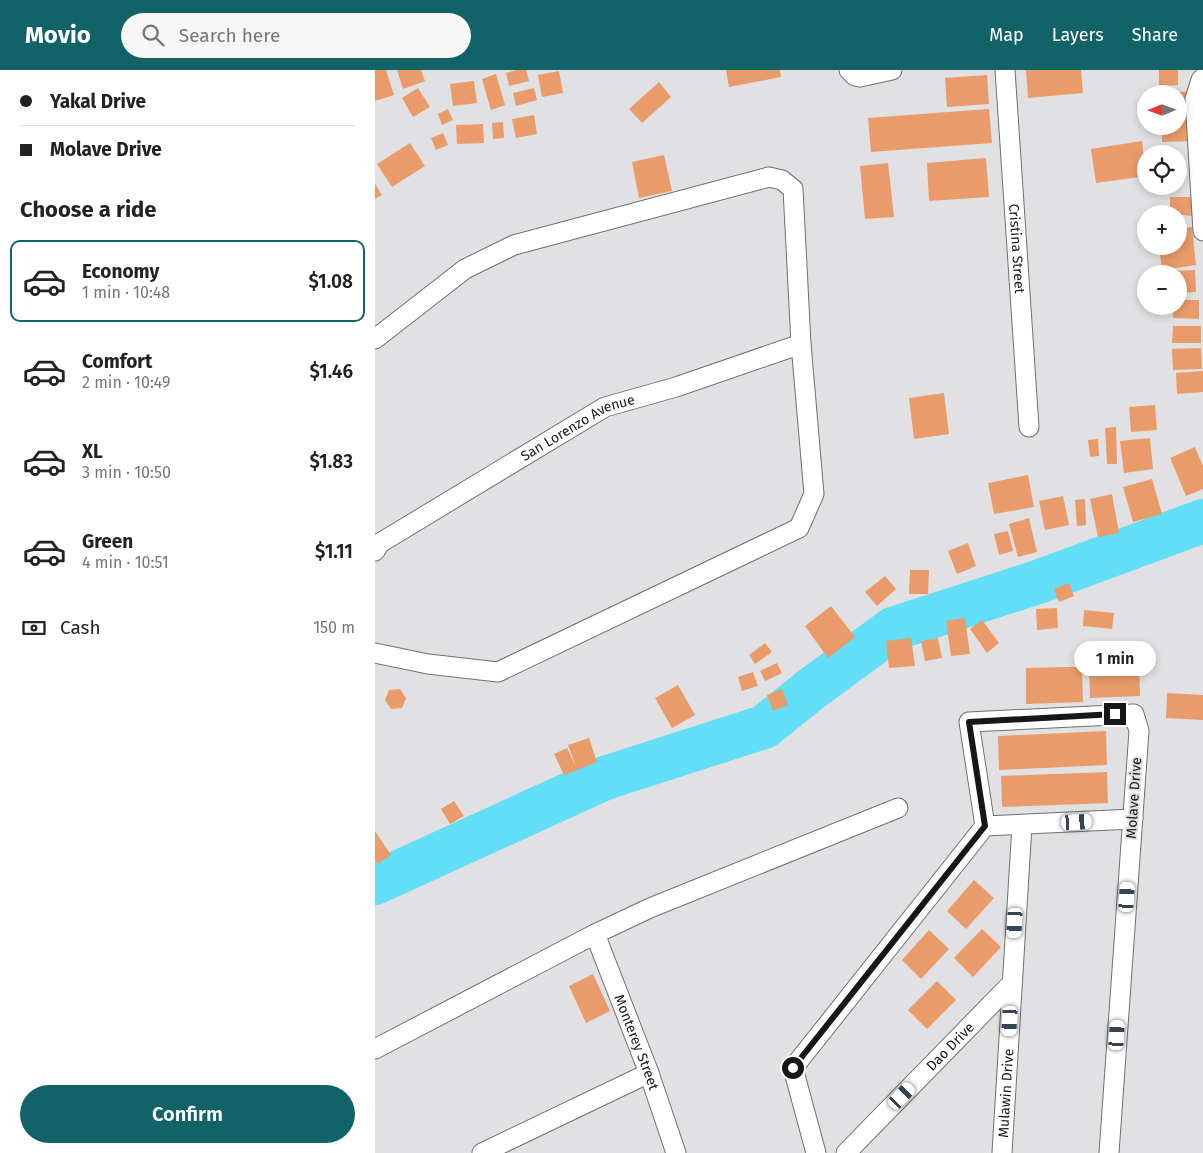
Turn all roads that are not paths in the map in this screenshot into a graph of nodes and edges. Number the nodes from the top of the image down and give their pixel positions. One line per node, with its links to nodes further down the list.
1 (849, 70): 2 (street)
2 (892, 70)
3 (1005, 70): 8 (street, Cristina Street)
4 (1203, 78): 5 (street)
5 (1203, 230)
6 (375, 339): 7 (street)
7 (801, 344): 9 (street, San Lorenzo Avenue); 10 (street)
8 (1029, 427)
9 (375, 551)
10 (375, 653)
11 (898, 808): 15 (street)
12 (1133, 819): 13 (street); 14 (street, Molave Drive); 26 (street, Molave Drive)
13 (1022, 824): 14 (street); 16 (street, Mulawin Drive)
14 (985, 826): 23 (street)
15 (595, 934): 17 (street); 18 (street, Monterey Street)
16 (1012, 983): 24 (street, Dao Drive); 25 (street, Mulawin Drive)
17 (375, 1049)
18 (649, 1073): 19 (street); 22 (street, Monterey Street)
19 (524, 1134): 20 (street); 21 (street)
20 (482, 1153)
21 (521, 1153)
22 (676, 1153)
23 (816, 1153)
24 (846, 1153)
25 (1001, 1153)
26 (1109, 1153)

